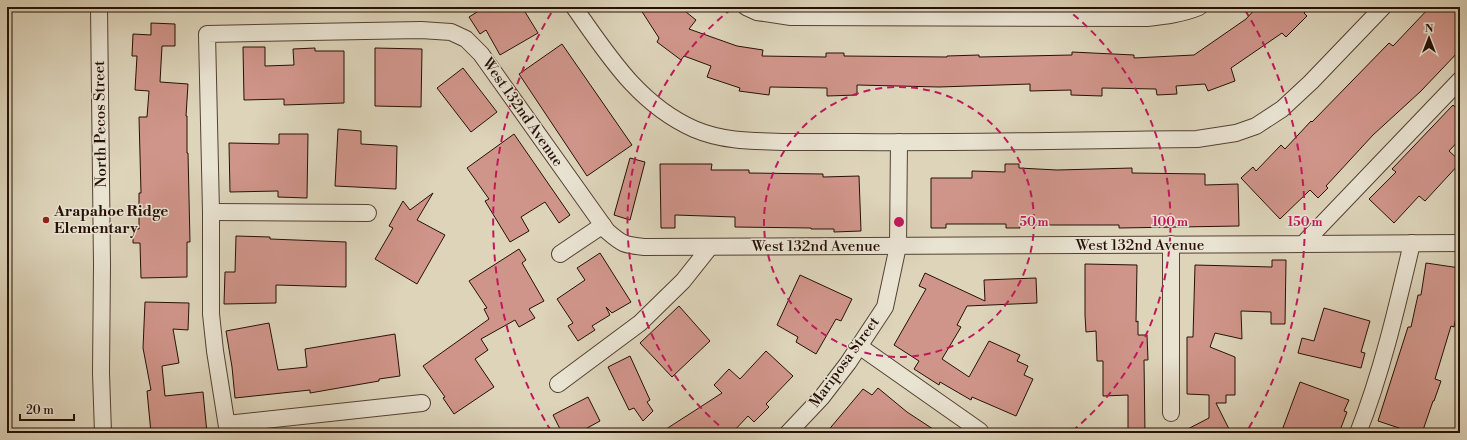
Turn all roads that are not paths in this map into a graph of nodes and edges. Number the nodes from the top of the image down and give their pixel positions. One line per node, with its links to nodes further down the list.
1 (99, 7): 26 (street, North Pecos Street)
2 (574, 7): 8 (street)
3 (746, 7): 6 (street)
4 (1199, 7): 6 (street)
5 (1383, 7): 8 (street)
6 (1003, 12)
7 (1460, 80): 15 (street)
8 (899, 142): 16 (street, Mariposa Street)
9 (211, 212): 10 (street); 11 (street, West 132nd Avenue); 23 (street)
10 (368, 214)
11 (603, 225): 17 (street, West 132nd Avenue); 18 (street)
12 (1412, 243): 13 (street, West 132nd Avenue); 15 (street, West 132nd Avenue); 27 (street)
13 (1460, 243)
14 (1171, 244): 15 (street, West 132nd Avenue); 16 (street, West 132nd Avenue); 22 (street)
15 (1303, 244)
16 (898, 246): 17 (street, West 132nd Avenue); 19 (street, Mariposa Street)
17 (710, 247): 20 (street)
18 (560, 254)
19 (859, 346): 24 (street, Mariposa Street); 25 (street)
20 (558, 384)
21 (422, 403): 23 (street)
22 (1171, 413)
23 (228, 428)
24 (795, 431)
25 (980, 431)
26 (103, 433)
27 (1358, 433)

